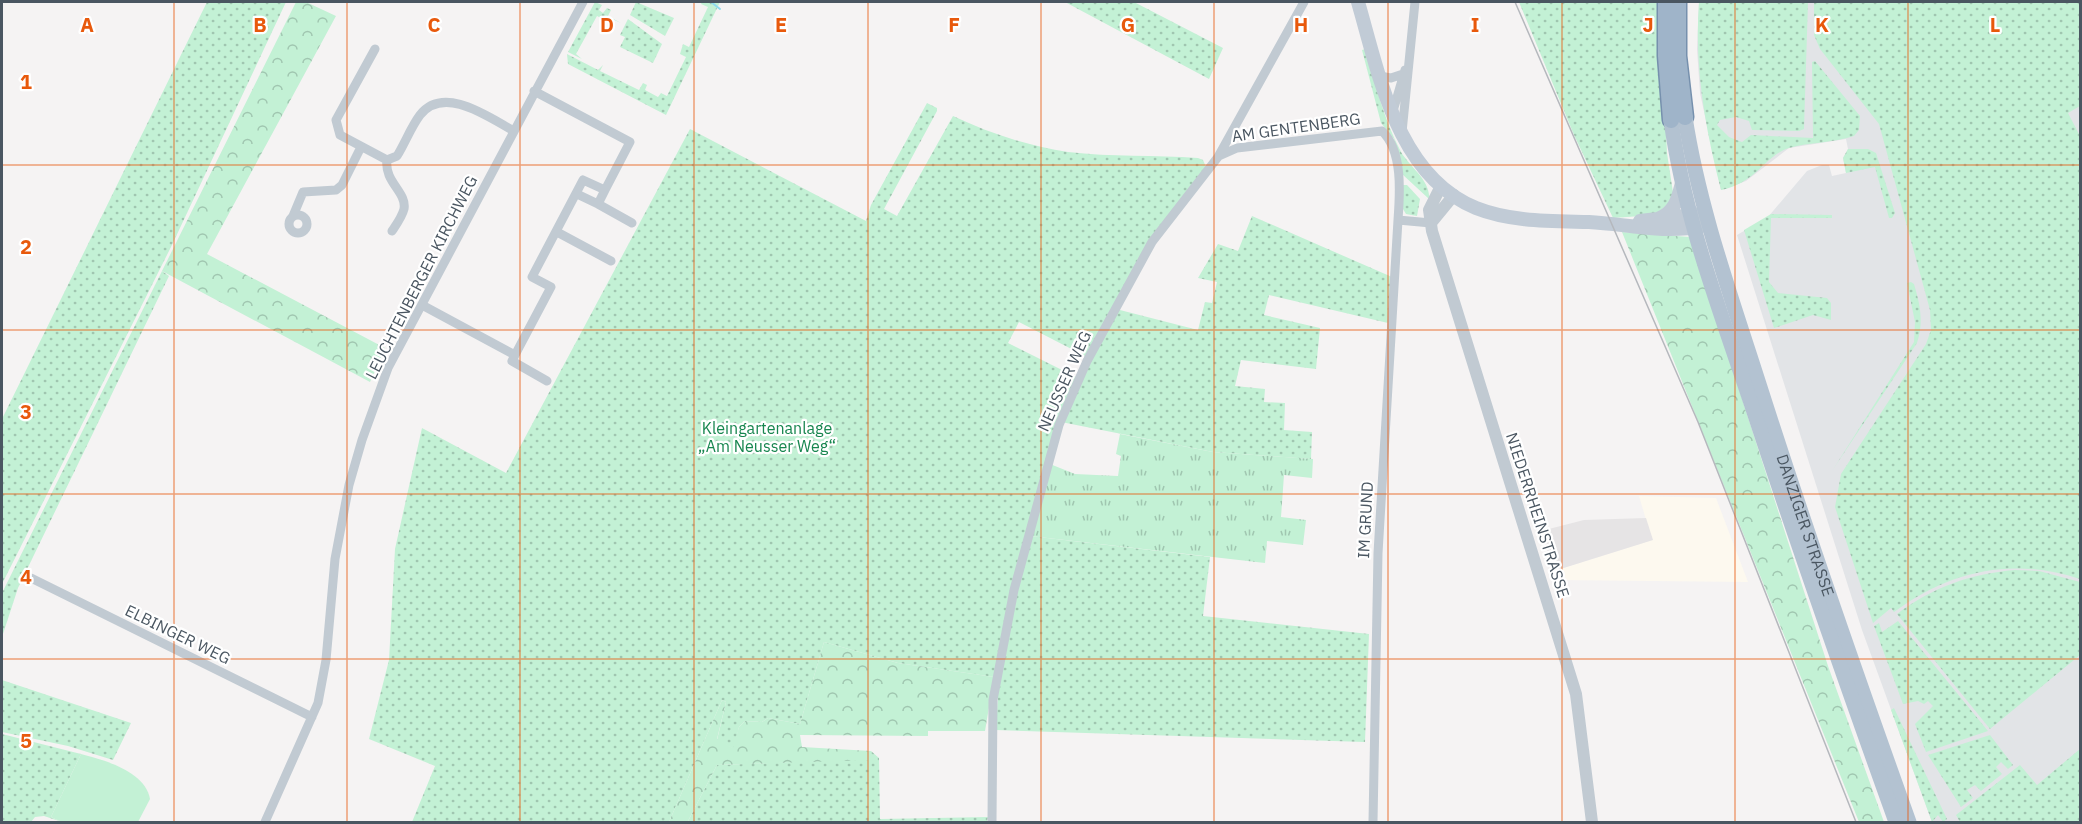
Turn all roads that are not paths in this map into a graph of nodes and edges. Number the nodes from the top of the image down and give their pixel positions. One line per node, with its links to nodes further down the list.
1 (583, 2): 11 (street, LEUCHTENBERGER KIRCHWEG)
2 (1304, 2): 17 (street, NEUSSER WEG)
3 (1358, 2): 10 (main road)
4 (1415, 2): 8 (street)
5 (1666, 2): 13 (highway, DANZIGER STRASSE)
6 (1678, 2): 13 (highway, DANZIGER STRASSE)
7 (375, 49): 16 (street)
8 (1409, 63): 9 (street); 15 (street)
9 (1403, 74): 10 (street); 12 (street)
10 (1379, 76): 12 (main road)
11 (534, 91): 14 (street, LEUCHTENBERGER KIRCHWEG); 21 (street)
12 (1393, 111): 15 (main road)
13 (1678, 118): 19 (main road, DANZIGER STRASSE); 27 (main road, DANZIGER STRASSE)
14 (514, 131): 18 (street); 36 (street, LEUCHTENBERGER KIRCHWEG)
15 (1402, 132): 20 (main road)
16 (361, 147): 18 (street); 25 (street)
17 (1218, 157): 28 (street, AM GENTENBERG); 42 (street, NEUSSER WEG)
18 (387, 160): 33 (street)
19 (1682, 183): 26 (main road); 29 (main road, DANZIGER STRASSE)
20 (1441, 186): 23 (main road); 31 (street, NIEDERRHEINSTRASSE)
21 (605, 190): 22 (street); 24 (street)
22 (577, 194): 24 (street); 34 (street)
23 (1454, 195): 31 (street); 32 (main road)
24 (598, 204): 30 (street)
25 (293, 216)
26 (1657, 219): 29 (main road); 32 (main road)
27 (1708, 219): 29 (main road); 46 (main road, DANZIGER STRASSE)
28 (1398, 220): 31 (street); 43 (street, IM GRUND)
29 (1692, 222): 32 (main road); 45 (main road, DANZIGER STRASSE)
30 (632, 223)
31 (1431, 223): 44 (street, NIEDERRHEINSTRASSE)
32 (1622, 224)
33 (392, 231)
34 (556, 232): 35 (street); 37 (street)
35 (611, 261)
36 (422, 305): 37 (street); 40 (street, LEUCHTENBERGER KIRCHWEG)
37 (515, 355): 38 (street)
38 (547, 381)
39 (31, 578): 40 (street, ELBINGER WEG)
40 (312, 717): 41 (street, LEUCHTENBERGER KIRCHWEG)
41 (265, 822)
42 (992, 822)
43 (1373, 822)
44 (1592, 822)
45 (1896, 822)
46 (1909, 822)

